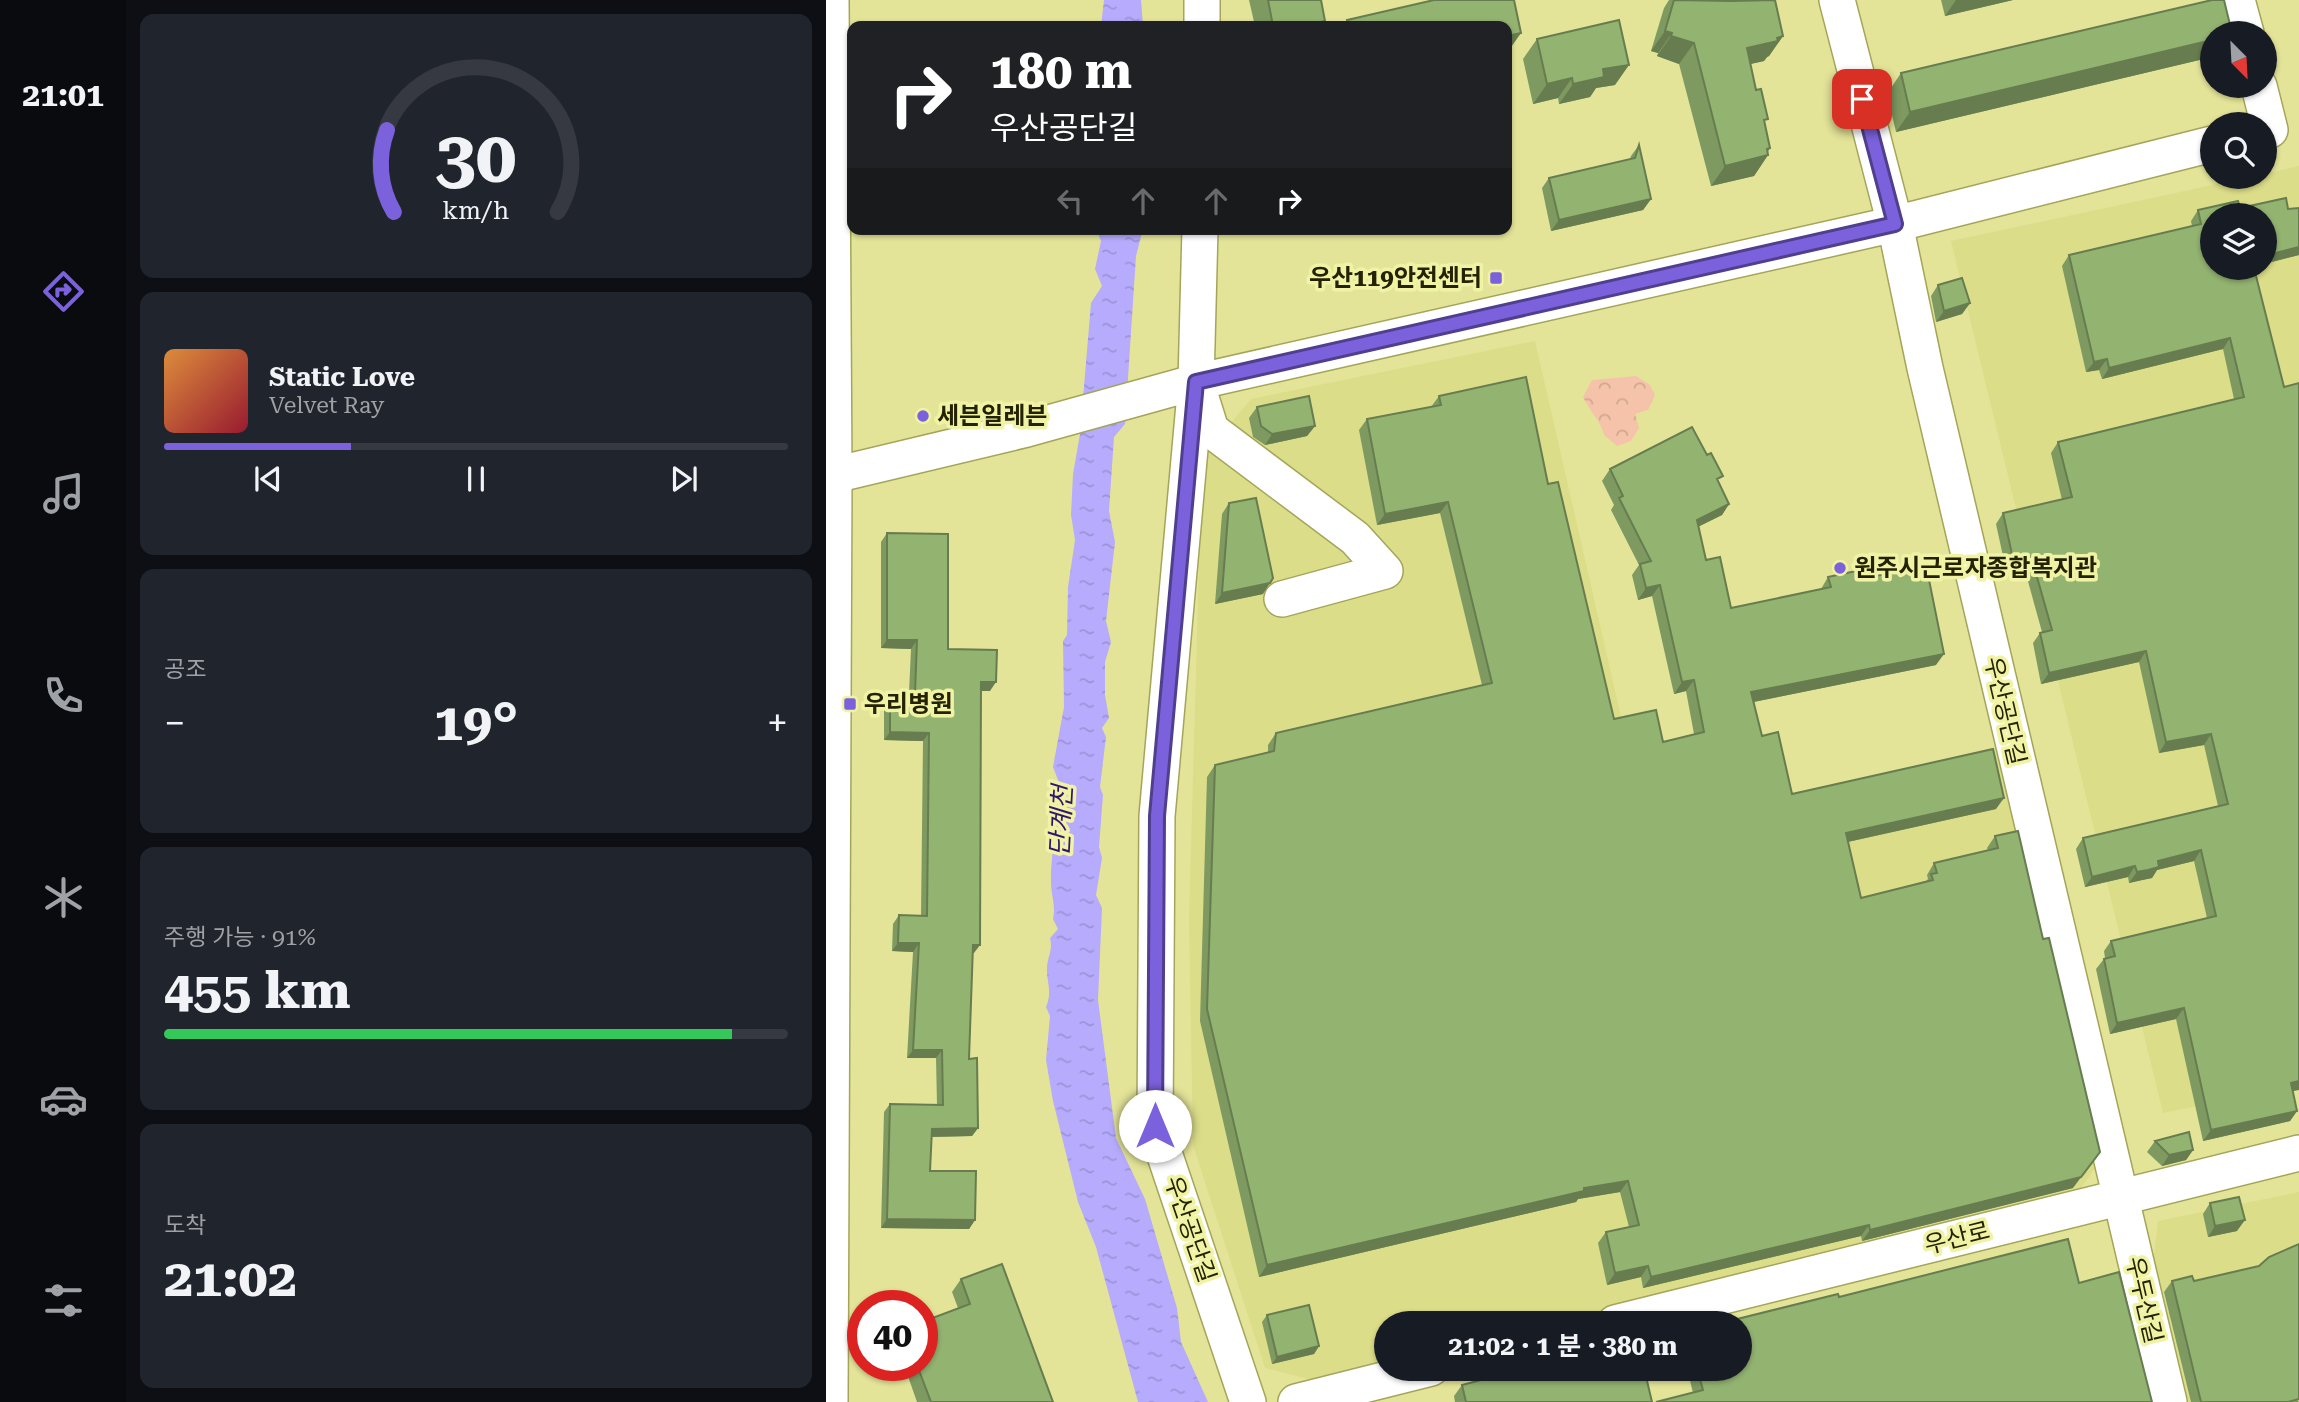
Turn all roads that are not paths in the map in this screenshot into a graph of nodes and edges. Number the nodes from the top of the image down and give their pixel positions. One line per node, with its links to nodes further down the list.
1 (831, 0): 13 (street)
2 (1202, 0): 5 (street)
3 (1836, 0): 10 (street, 우산공단길)
4 (2237, 0): 6 (street)
5 (1202, 21)
6 (2243, 21)
7 (2264, 98): 8 (street)
8 (2278, 128)
9 (2200, 147): 10 (street)
10 (1895, 224): 12 (street); 16 (street, 우산공단길)
11 (1200, 235): 12 (street, 우산공단길)
12 (1196, 382): 13 (street); 14 (street); 20 (street, 우산공단길)
13 (830, 476): 19 (street)
14 (1282, 599)
15 (2299, 1153): 16 (street, 우산로)
16 (2120, 1198): 17 (street, 우산로); 22 (street, 우두산길)
17 (1663, 1311)
18 (1379, 1381): 21 (street)
19 (830, 1402)
20 (1248, 1402)
21 (1296, 1402)
22 (2169, 1402)

